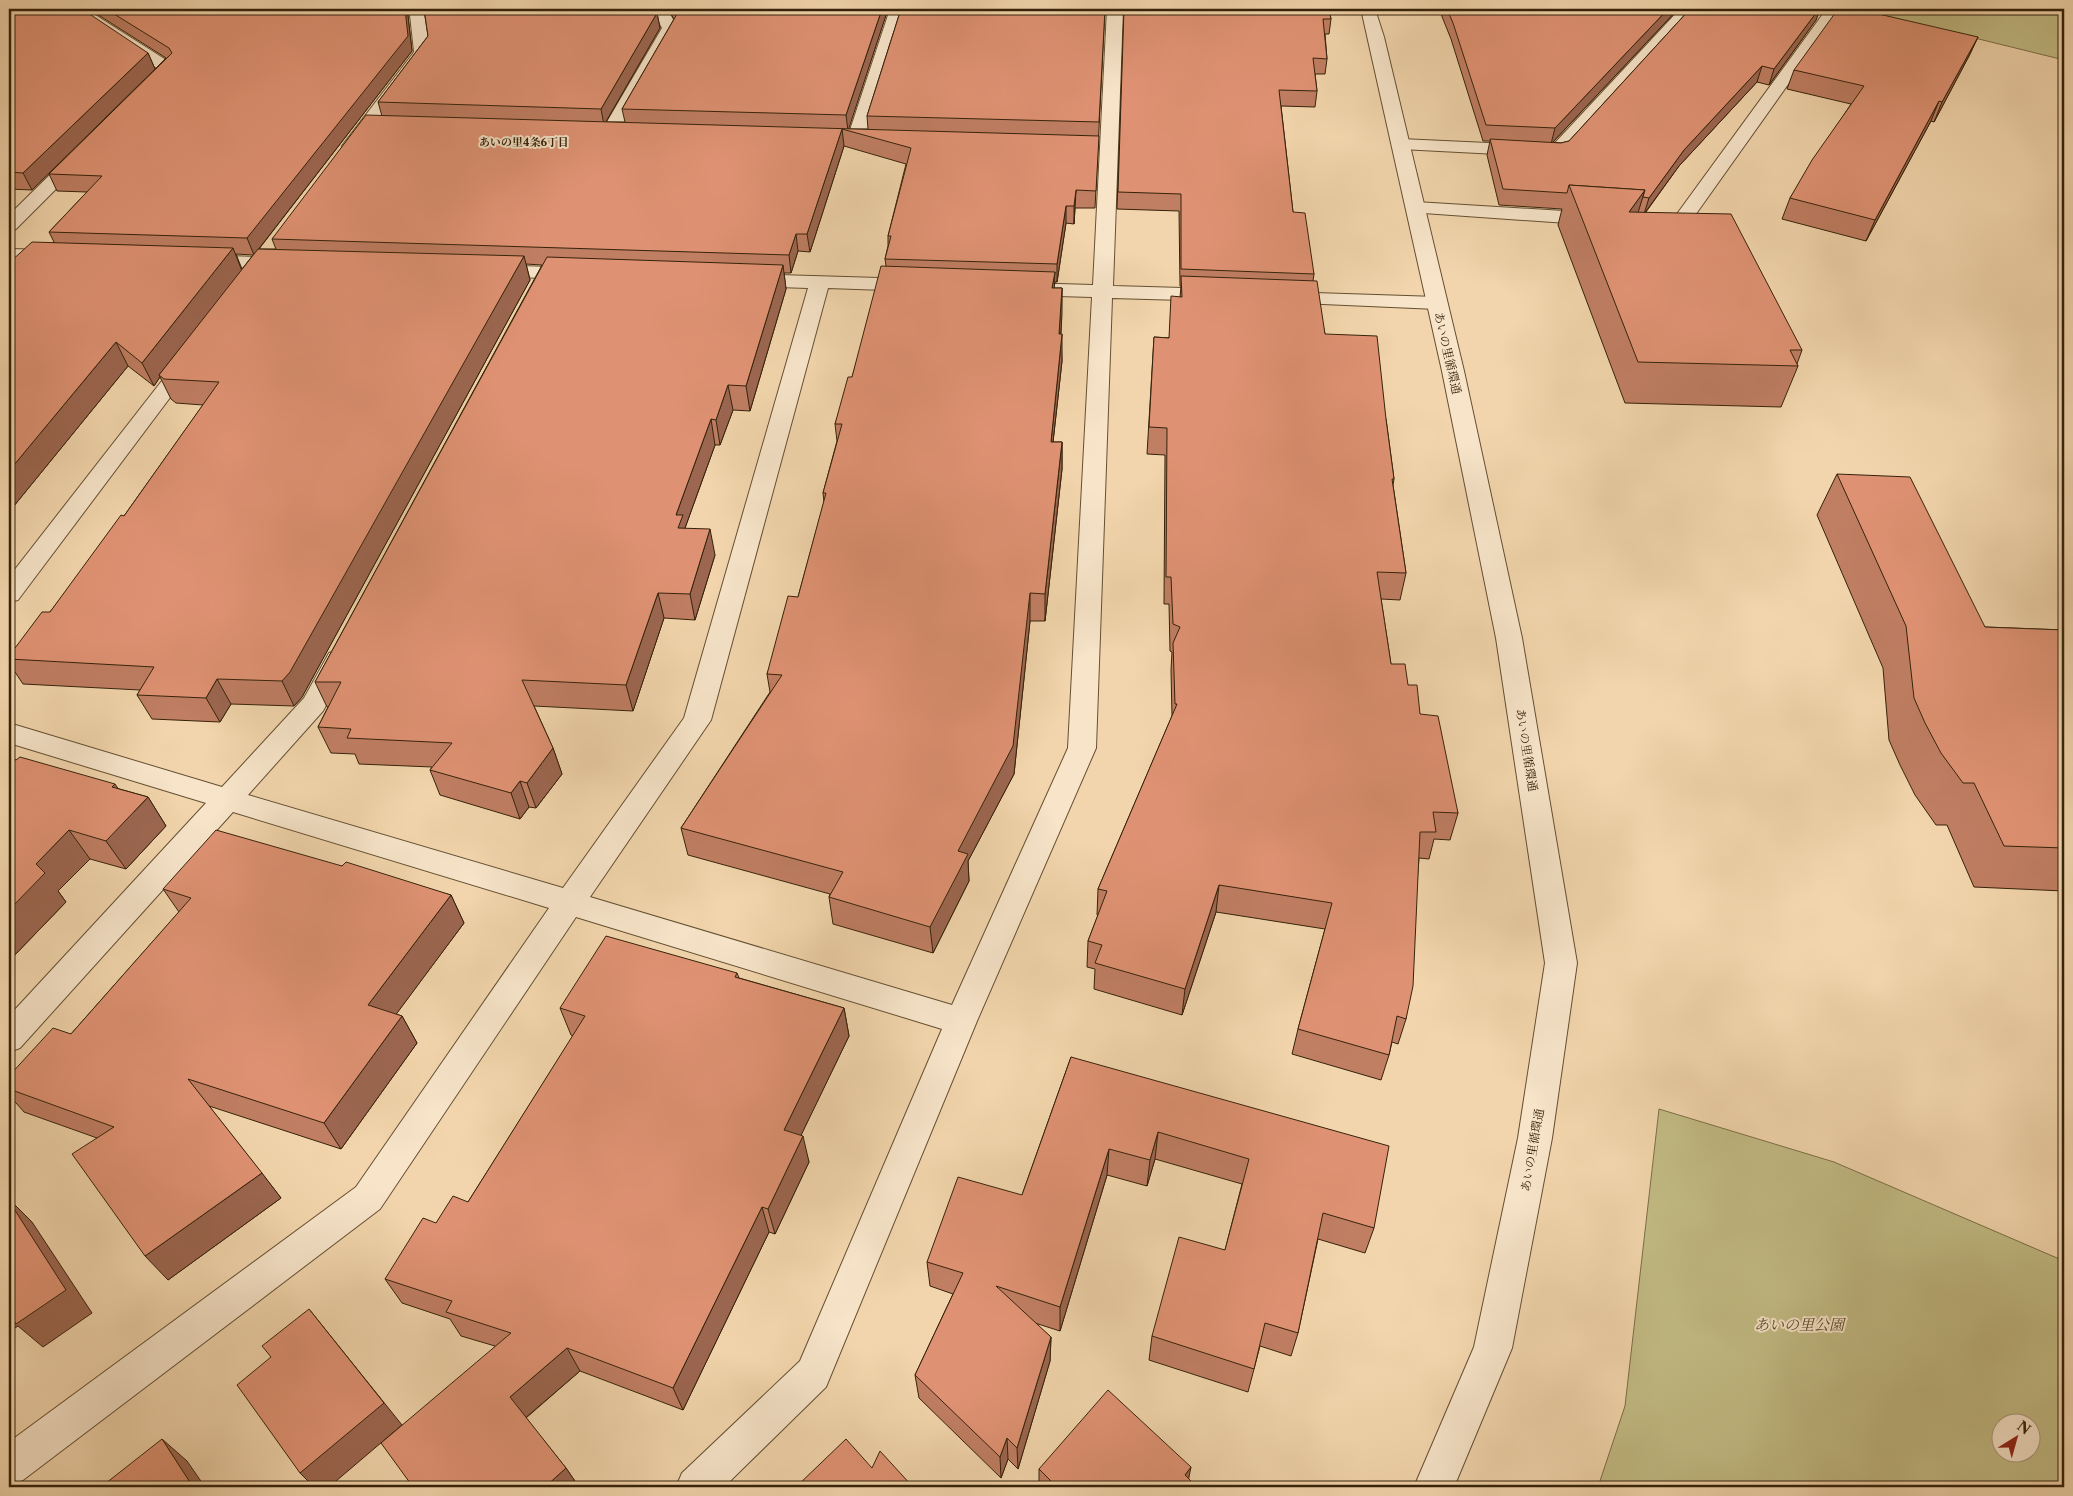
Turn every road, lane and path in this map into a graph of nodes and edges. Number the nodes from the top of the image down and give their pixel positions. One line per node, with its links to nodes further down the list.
1 (76, 9): 9 (street)
2 (409, 9): 18 (street)
3 (660, 9): 11 (street)
4 (898, 9): 14 (street)
5 (1115, 9): 34 (street)
6 (1368, 9): 17 (street, あいの里循環通)
7 (1688, 9): 17 (street)
8 (1830, 14): 21 (street)
9 (141, 95)
10 (590, 131): 11 (street)
11 (610, 132): 12 (street)
12 (630, 132)
13 (837, 138): 14 (street)
14 (856, 139): 15 (street)
15 (876, 139)
16 (92, 143): 22 (street)
17 (1401, 144): 19 (street, あいの里循環通)
18 (338, 163)
19 (1416, 208): 20 (street); 38 (street, あいの里循環通)
20 (1611, 220)
21 (1640, 222)
22 (9, 225)
23 (9, 255): 24 (street)
24 (77, 257)
25 (185, 260): 26 (street)
26 (302, 264)
27 (477, 270): 28 (street)
28 (546, 272): 29 (street); 37 (street)
29 (595, 274)
30 (732, 279): 31 (street)
31 (820, 282): 32 (street); 44 (street)
32 (927, 286)
33 (1004, 288): 34 (street)
34 (1101, 292): 35 (street); 45 (street)
35 (1240, 296)
36 (1269, 297): 38 (street)
37 (532, 299)
38 (1437, 303): 49 (street, あいの里循環通)
39 (202, 342): 40 (street)
40 (9, 594)
41 (347, 642): 43 (street)
42 (9, 733): 43 (street)
43 (227, 799): 44 (street); 46 (street)
44 (569, 903): 45 (street); 47 (street)
45 (961, 1021): 48 (street)
46 (9, 1038)
47 (9, 1466)
48 (696, 1487)
49 (1434, 1487)

